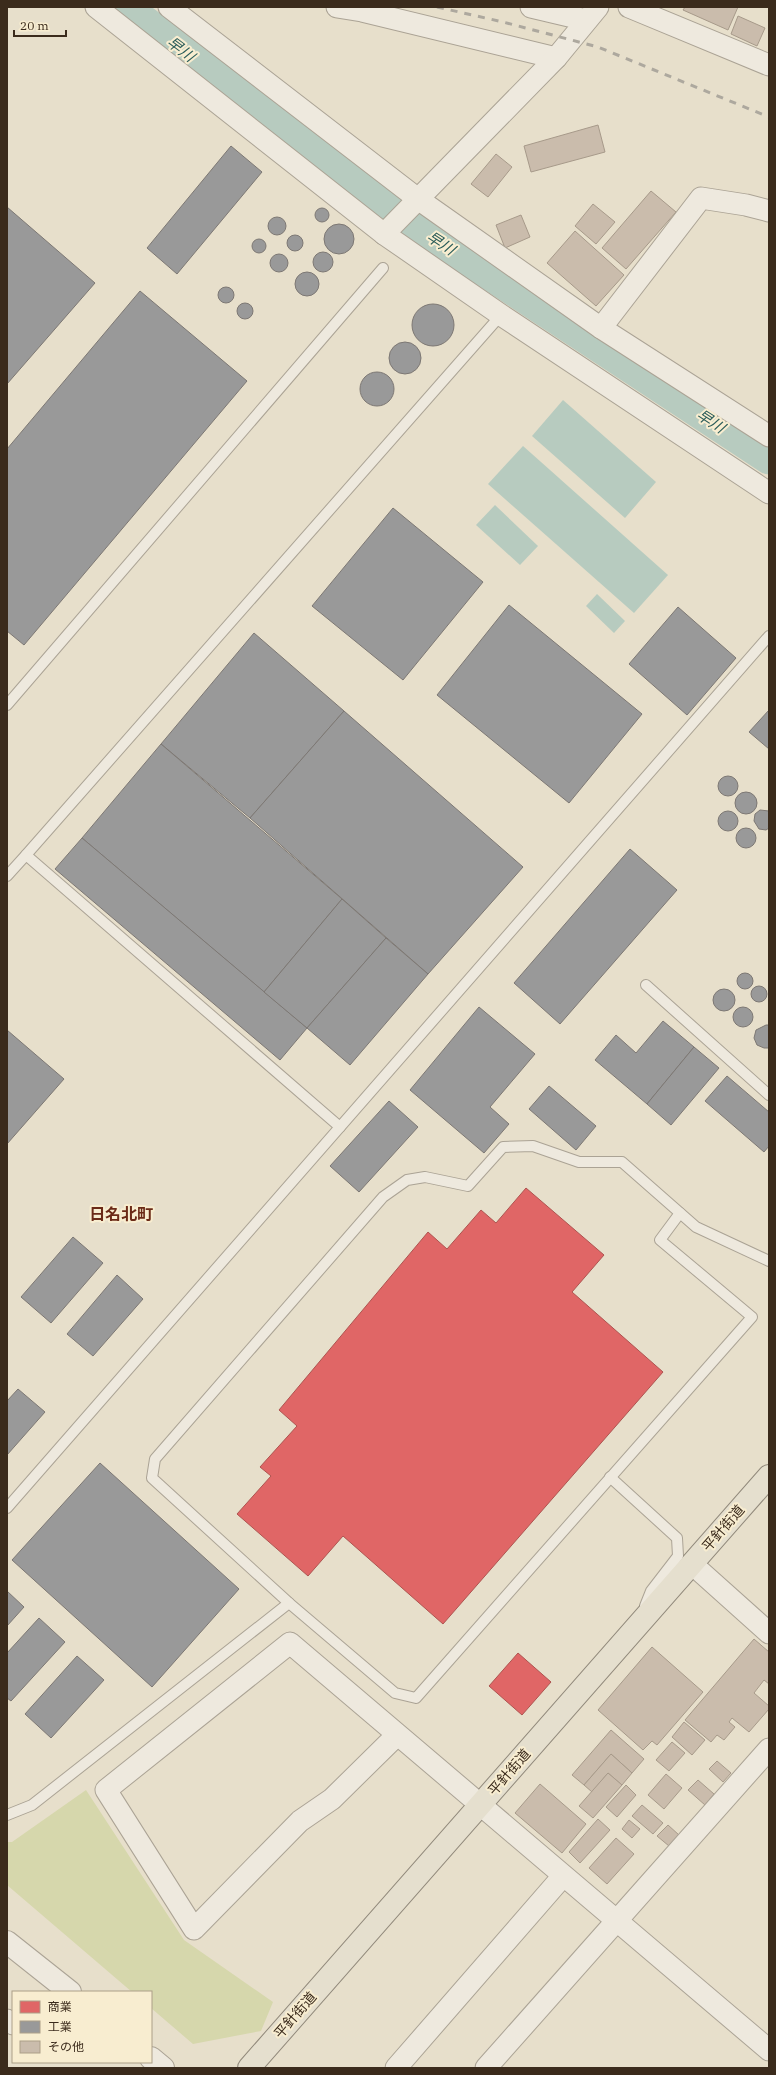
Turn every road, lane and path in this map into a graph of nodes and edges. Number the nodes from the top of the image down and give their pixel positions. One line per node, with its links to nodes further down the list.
1 (96, 7): 11 (street)
2 (169, 7): 9 (street)
3 (336, 7): 7 (street)
4 (530, 7): 6 (street)
5 (629, 7): 8 (street)
6 (592, 13): 7 (street)
7 (556, 58): 9 (street)
8 (767, 62)
9 (418, 199): 11 (street); 14 (street)
10 (769, 211): 14 (street)
11 (384, 234): 13 (street)
12 (383, 268): 18 (lane)
13 (501, 315): 16 (street); 19 (lane)
14 (601, 328): 15 (street)
15 (769, 436)
16 (769, 493)
17 (769, 636): 23 (lane)
18 (7, 705)
19 (26, 855): 20 (lane); 23 (lane)
20 (7, 876)
21 (646, 985): 22 (lane)
22 (769, 1095)
23 (340, 1127): 28 (lane)
24 (680, 1213): 25 (lane); 27 (lane); 30 (lane)
25 (769, 1261)
26 (769, 1476): 29 (main road, 平針街道)
27 (610, 1477): 30 (lane); 31 (lane)
28 (7, 1508)
29 (692, 1564): 31 (main road, 平針街道); 32 (street)
30 (289, 1603): 36 (lane)
31 (638, 1625): 35 (main road, 平針街道)
32 (769, 1633)
33 (397, 1735): 33 (street); 35 (street)
34 (769, 1749): 38 (street)
35 (481, 1804): 37 (street); 44 (main road, 平針街道)
36 (7, 1815)
37 (563, 1876): 38 (street); 45 (street)
38 (617, 1922): 41 (street); 46 (street)
39 (7, 1942): 40 (street)
40 (69, 1991)
41 (769, 2050)
42 (152, 2059): 43 (street)
43 (164, 2068)
44 (249, 2068)
45 (396, 2068)
46 (486, 2068)

